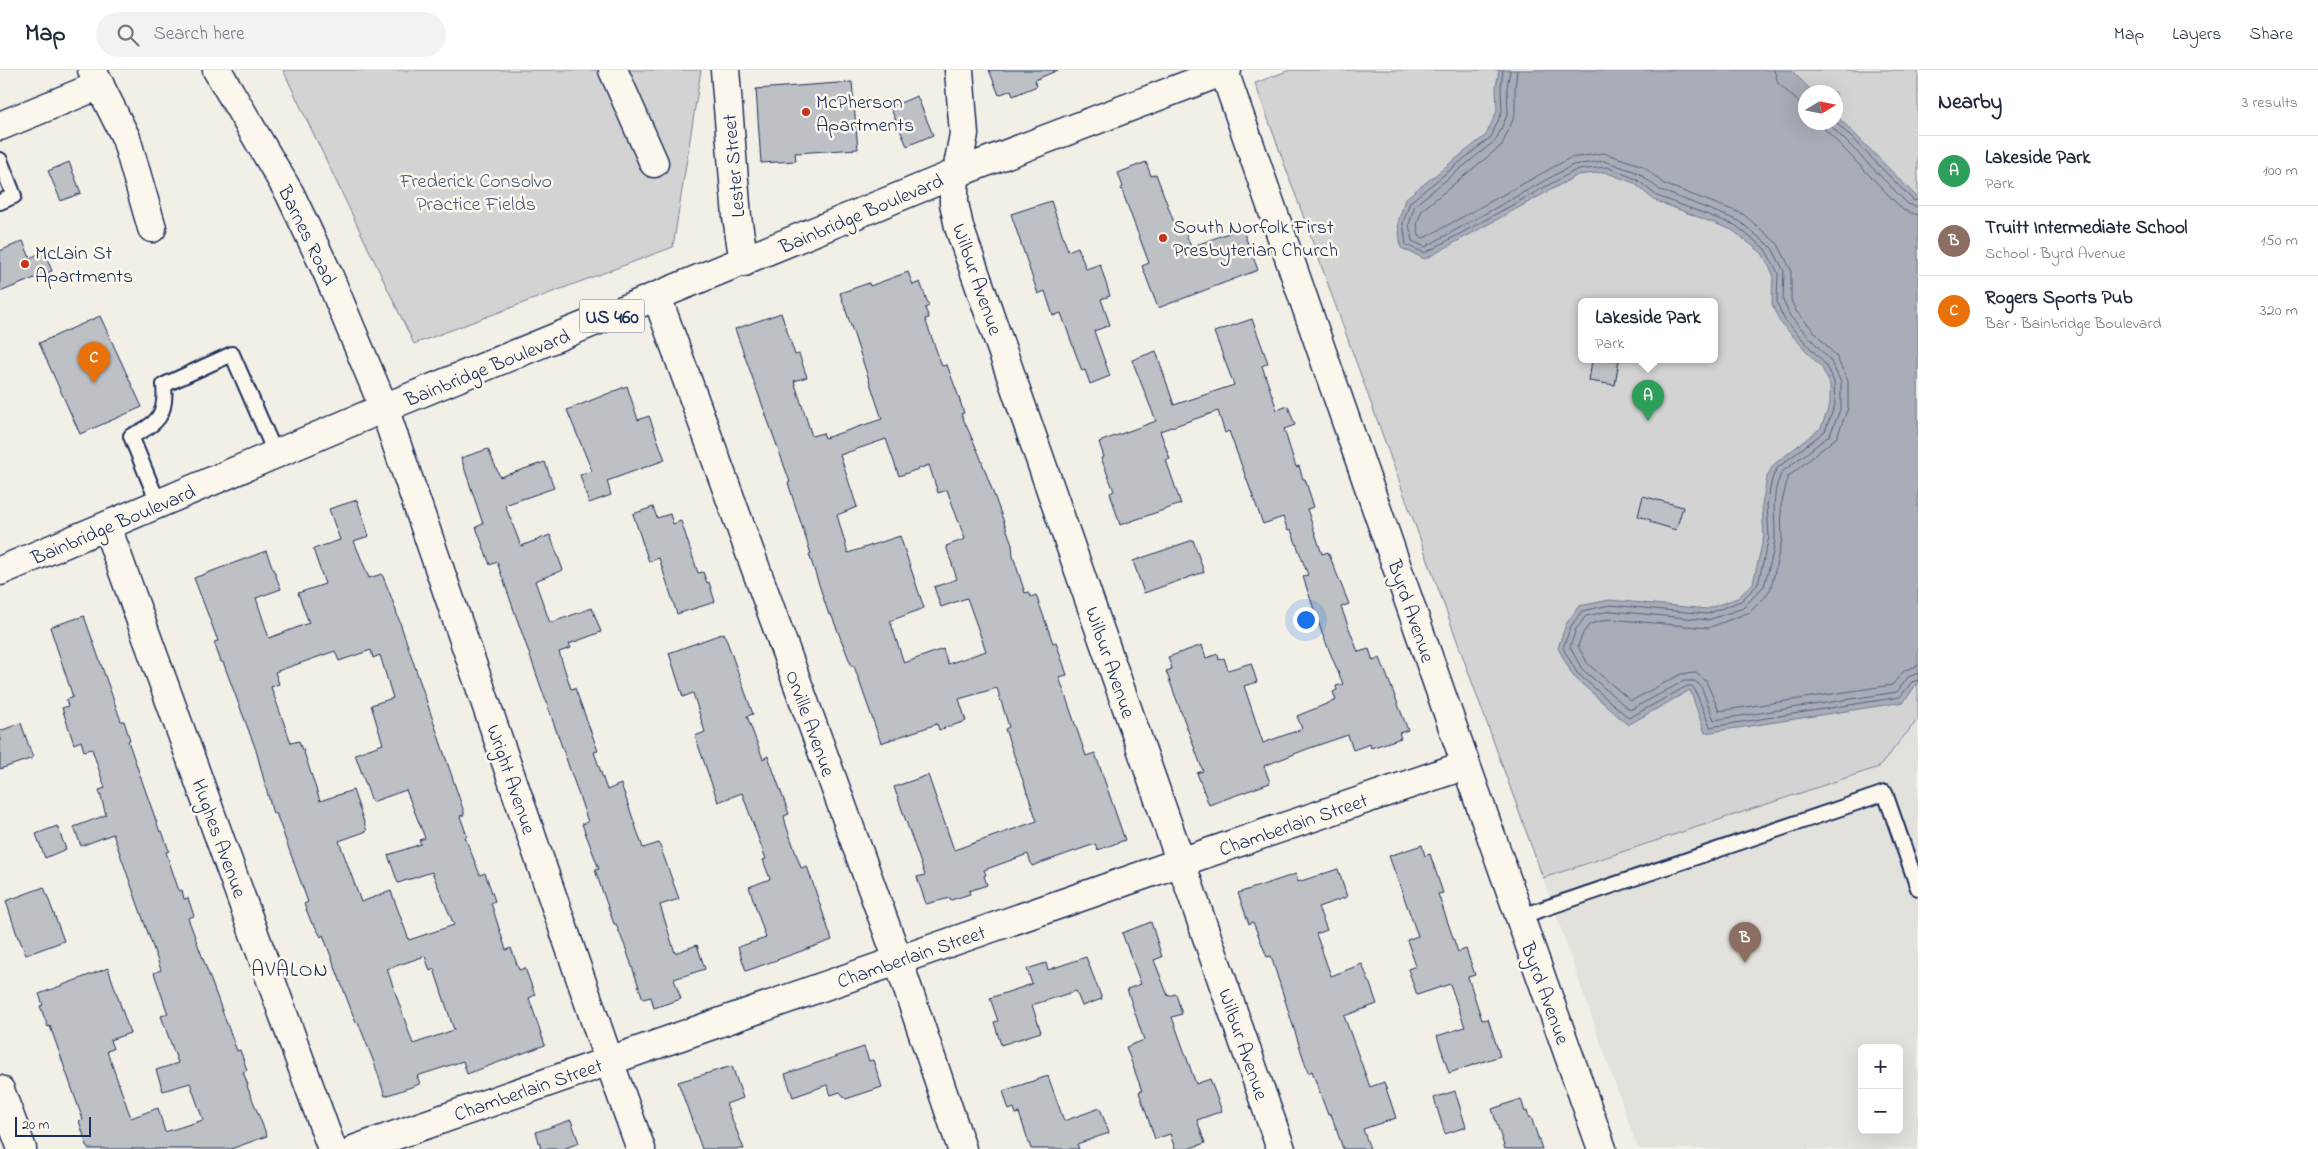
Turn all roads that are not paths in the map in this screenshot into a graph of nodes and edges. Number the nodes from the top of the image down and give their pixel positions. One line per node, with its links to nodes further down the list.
1 (217, 70): 15 (street, Barnes Road)
2 (613, 70): 9 (street)
3 (725, 70): 13 (street, Lester Street)
4 (959, 70): 10 (street, Wilbur Avenue)
5 (1226, 71): 10 (street, Bainbridge Boulevard / US 460); 20 (street, Byrd Avenue)
6 (96, 78): 7 (street); 12 (street)
7 (0, 126)
8 (0, 160): 11 (lane)
9 (654, 163)
10 (957, 173): 13 (street, Bainbridge Boulevard / US 460); 21 (street, Wilbur Avenue)
11 (0, 202)
12 (152, 228)
13 (744, 262): 14 (street, Bainbridge Boulevard / US 460)
14 (657, 298): 15 (street, Bainbridge Boulevard / US 460); 24 (street, Orville Avenue)
15 (384, 408): 16 (street, Bainbridge Boulevard / US 460); 25 (street, Wright Avenue)
16 (276, 455): 17 (street, Bainbridge Boulevard / US 460); 17 (lane)
17 (159, 505): 18 (street, Bainbridge Boulevard / US 460)
18 (107, 527): 19 (street, Bainbridge Boulevard / US 460); 28 (street, Hughes Avenue)
19 (0, 571)
20 (1466, 766): 21 (street, Chamberlain Street); 23 (street, Byrd Avenue)
21 (1181, 862): 24 (street, Chamberlain Street); 32 (street, Wilbur Avenue)
22 (1918, 888): 23 (lane)
23 (1519, 917): 33 (street, Byrd Avenue)
24 (898, 960): 25 (street, Chamberlain Street); 31 (street, Orville Avenue)
25 (608, 1061): 29 (street, Chamberlain Street); 30 (street, Wright Avenue)
26 (0, 1090): 27 (street)
27 (22, 1149)
28 (332, 1149)
29 (356, 1149)
30 (641, 1149)
31 (962, 1149)
32 (1281, 1149)
33 (1602, 1149)

